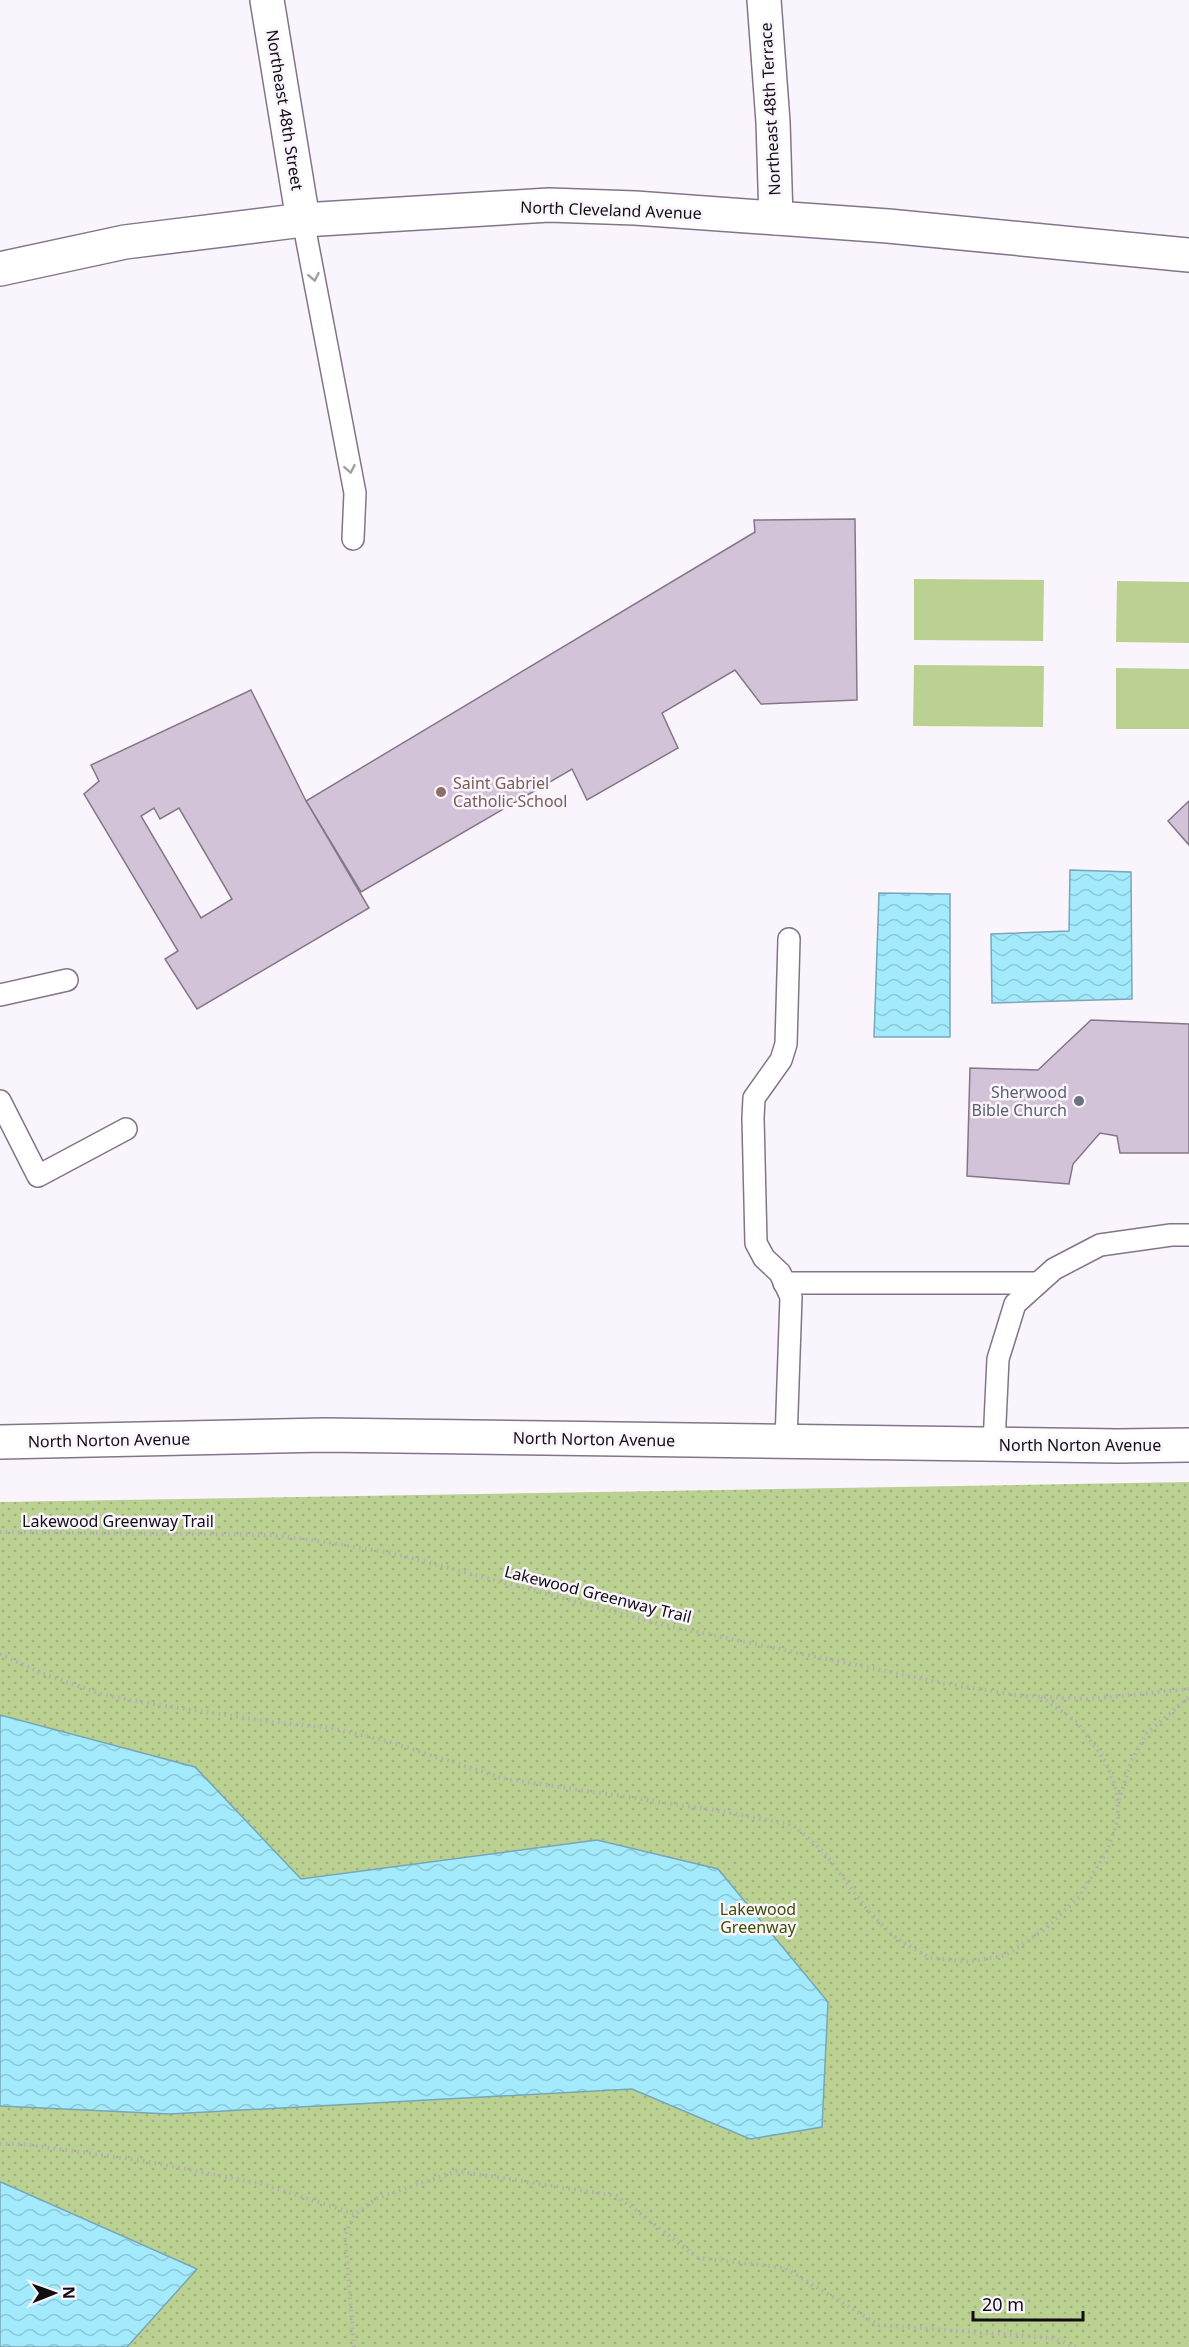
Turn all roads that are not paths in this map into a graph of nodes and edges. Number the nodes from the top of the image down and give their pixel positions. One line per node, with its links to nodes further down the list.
1 (267, 0): 4 (street, Northeast 48th Street)
2 (764, 0): 3 (street, Northeast 48th Terrace)
3 (776, 218): 4 (street, North Cleveland Avenue); 5 (street, North Cleveland Avenue)
4 (303, 220): 6 (street, North Cleveland Avenue); 7 (lane, one-way to 7)
5 (1189, 255)
6 (0, 269)
7 (353, 539)
8 (789, 939): 14 (lane)
9 (67, 980): 10 (lane)
10 (0, 995)
11 (0, 1101): 12 (lane)
12 (126, 1129)
13 (1189, 1235): 15 (lane)
14 (784, 1283): 15 (lane); 16 (lane)
15 (1038, 1283): 18 (lane)
16 (786, 1441): 17 (street, North Norton Avenue); 18 (street, North Norton Avenue)
17 (0, 1442)
18 (994, 1444): 19 (street, North Norton Avenue)
19 (1189, 1445)

